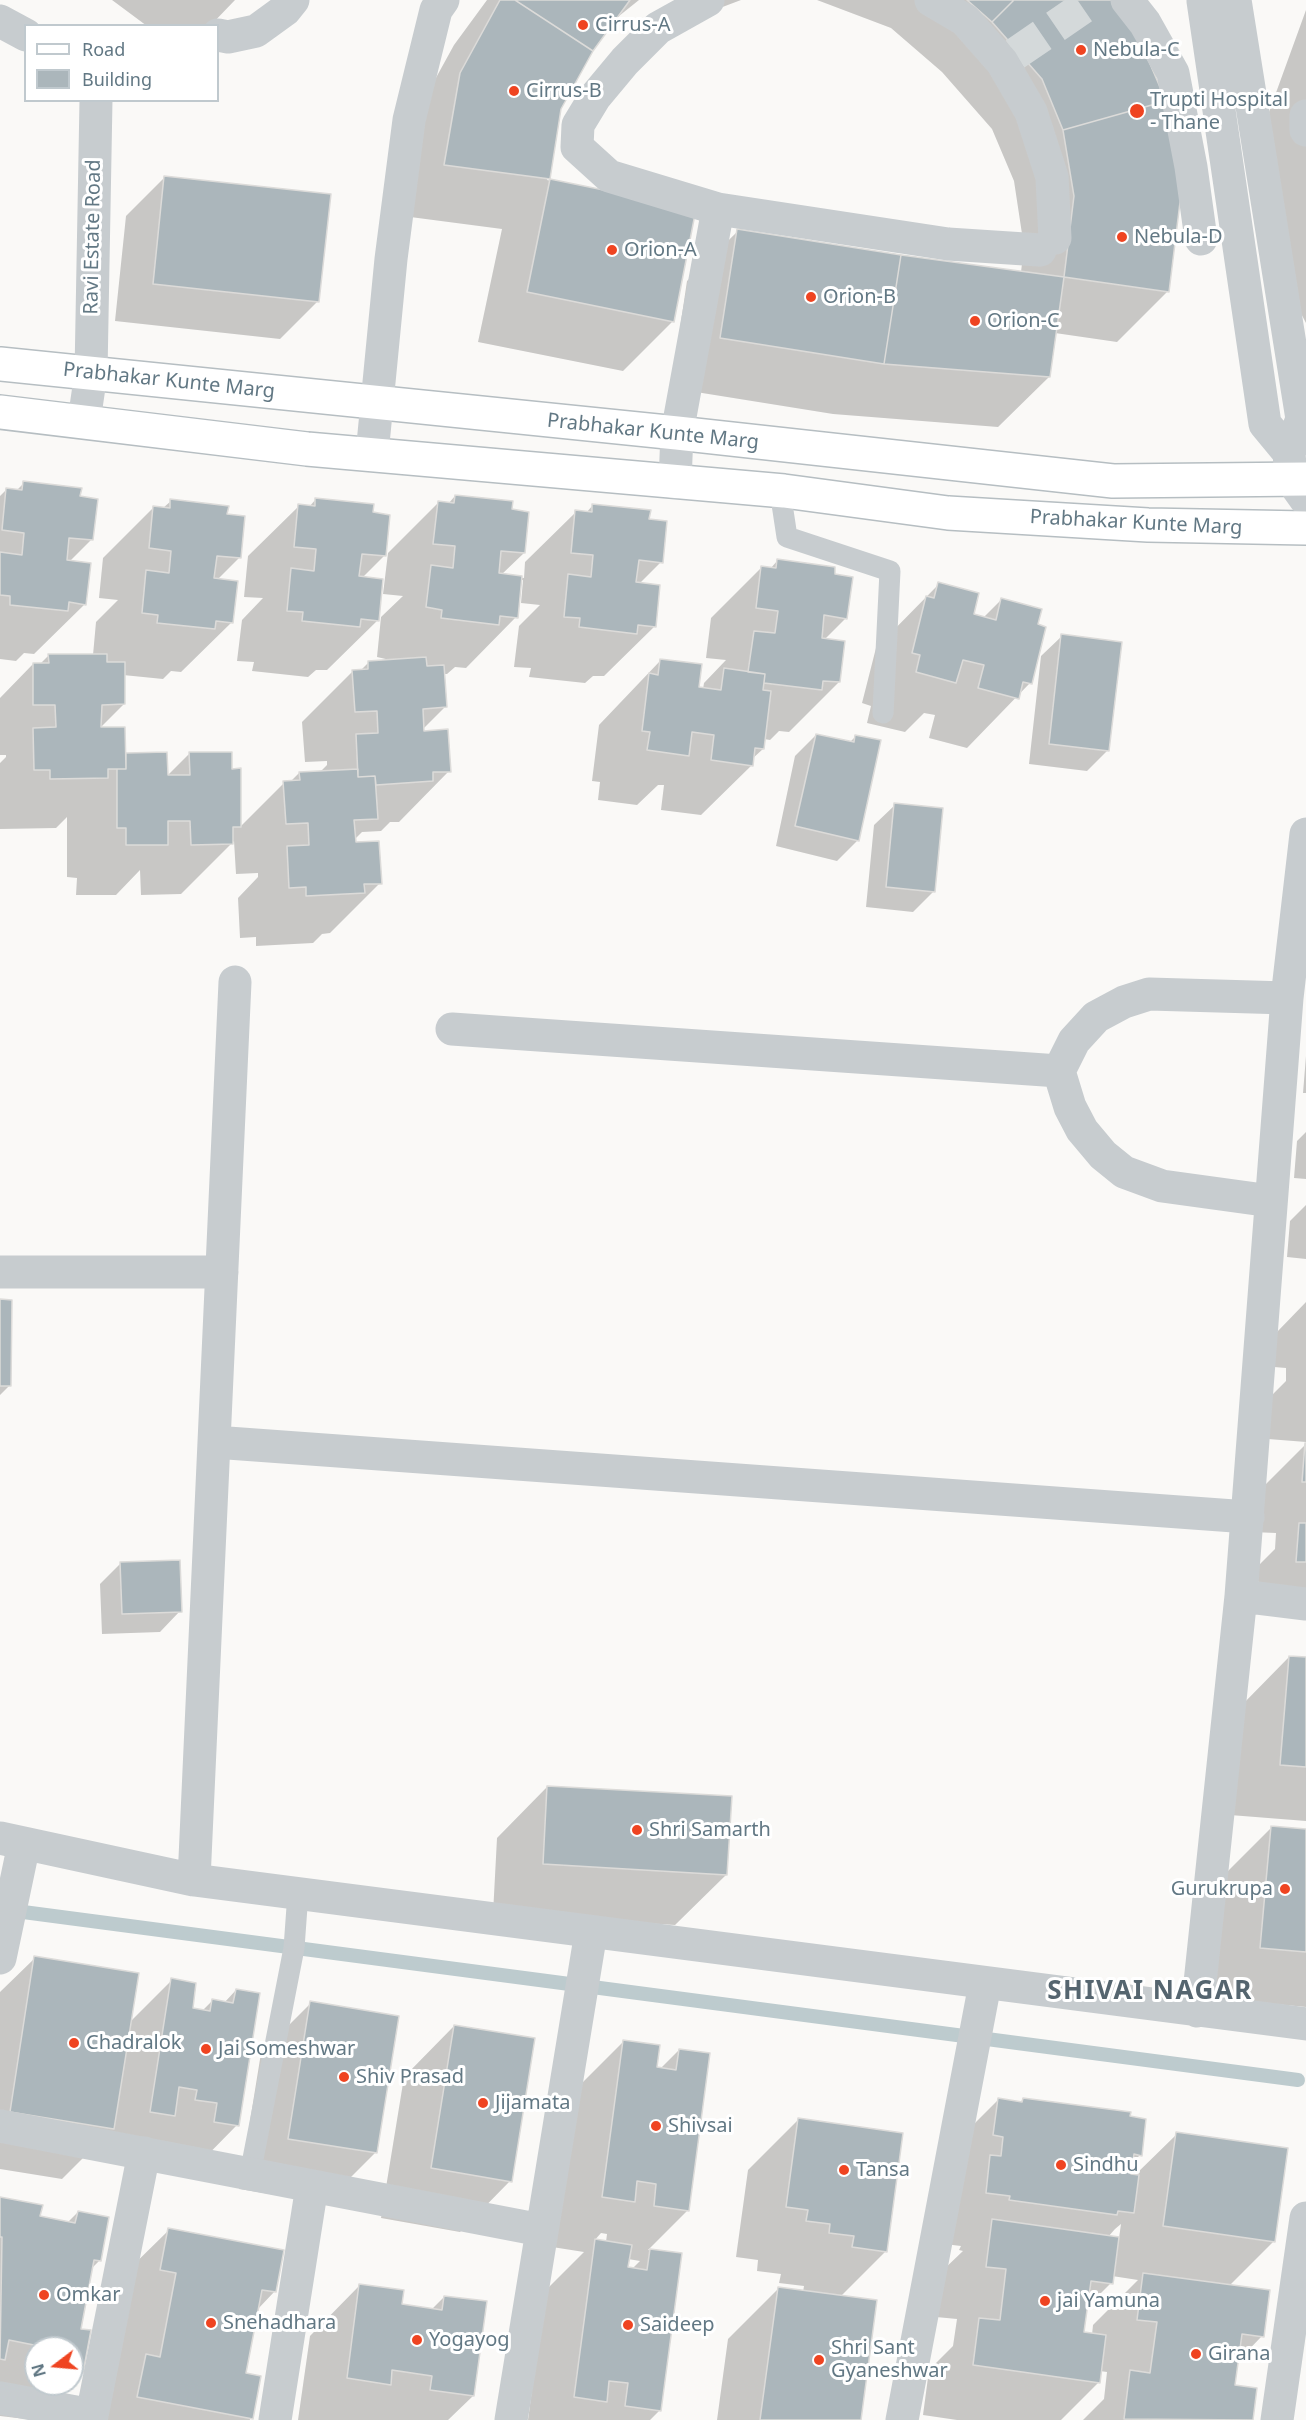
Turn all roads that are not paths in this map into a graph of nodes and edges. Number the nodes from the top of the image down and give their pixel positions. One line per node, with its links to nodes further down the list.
1 (292, 0): 10 (street)
2 (442, 0): 18 (street)
3 (708, 0): 14 (street)
4 (931, 0): 14 (street)
5 (1127, 0): 15 (street)
6 (1209, 0): 22 (street)
7 (1235, 0): 20 (street)
8 (0, 21): 9 (street)
9 (24, 33)
10 (219, 35)
11 (96, 102): 17 (street, Ravi Estate Road)
12 (1306, 116): 13 (street)
13 (1306, 130)
14 (718, 209): 23 (street)
15 (1201, 240)
16 (0, 364): 17 (street, Prabhakar Kunte Marg)
17 (91, 373): 18 (street, Prabhakar Kunte Marg); 21 (street, Ravi Estate Road)
18 (379, 402): 23 (street, Prabhakar Kunte Marg); 24 (street)
19 (0, 411): 21 (street, Prabhakar Kunte Marg)
20 (1302, 419): 22 (street); 25 (street)
21 (84, 421): 24 (street, Prabhakar Kunte Marg)
22 (1265, 424): 25 (street)
23 (677, 433): 25 (street, Prabhakar Kunte Marg); 26 (street)
24 (372, 454): 26 (street, Prabhakar Kunte Marg)
25 (1298, 478)
26 (675, 482): 27 (street, Prabhakar Kunte Marg)
27 (784, 491): 28 (street, Prabhakar Kunte Marg); 29 (lane)
28 (1306, 528)
29 (883, 713)
30 (1306, 834): 32 (street)
31 (235, 982): 37 (street)
32 (1287, 998): 34 (street); 35 (street)
33 (452, 1029): 34 (street)
34 (1059, 1071): 35 (street)
35 (1271, 1201): 39 (street)
36 (0, 1272): 37 (street)
37 (222, 1272): 38 (street)
38 (214, 1442): 39 (street); 43 (street)
39 (1248, 1517): 40 (street)
40 (1241, 1596): 41 (street); 48 (street)
41 (1306, 1604)
42 (12, 1841): 43 (street); 46 (street)
43 (194, 1880): 44 (street)
44 (298, 1893): 45 (street); 52 (lane)
45 (591, 1932): 47 (street); 55 (street)
46 (0, 1958)
47 (985, 1984): 48 (street); 59 (street)
48 (1197, 2011): 49 (street)
49 (1306, 2024)
50 (0, 2126): 51 (street)
51 (144, 2153): 52 (street); 56 (street)
52 (250, 2174): 53 (street)
53 (312, 2186): 55 (street); 57 (street)
54 (1306, 2218): 60 (street)
55 (541, 2230): 58 (street)
56 (0, 2398)
57 (275, 2420)
58 (511, 2420)
59 (902, 2420)
60 (1277, 2420)

